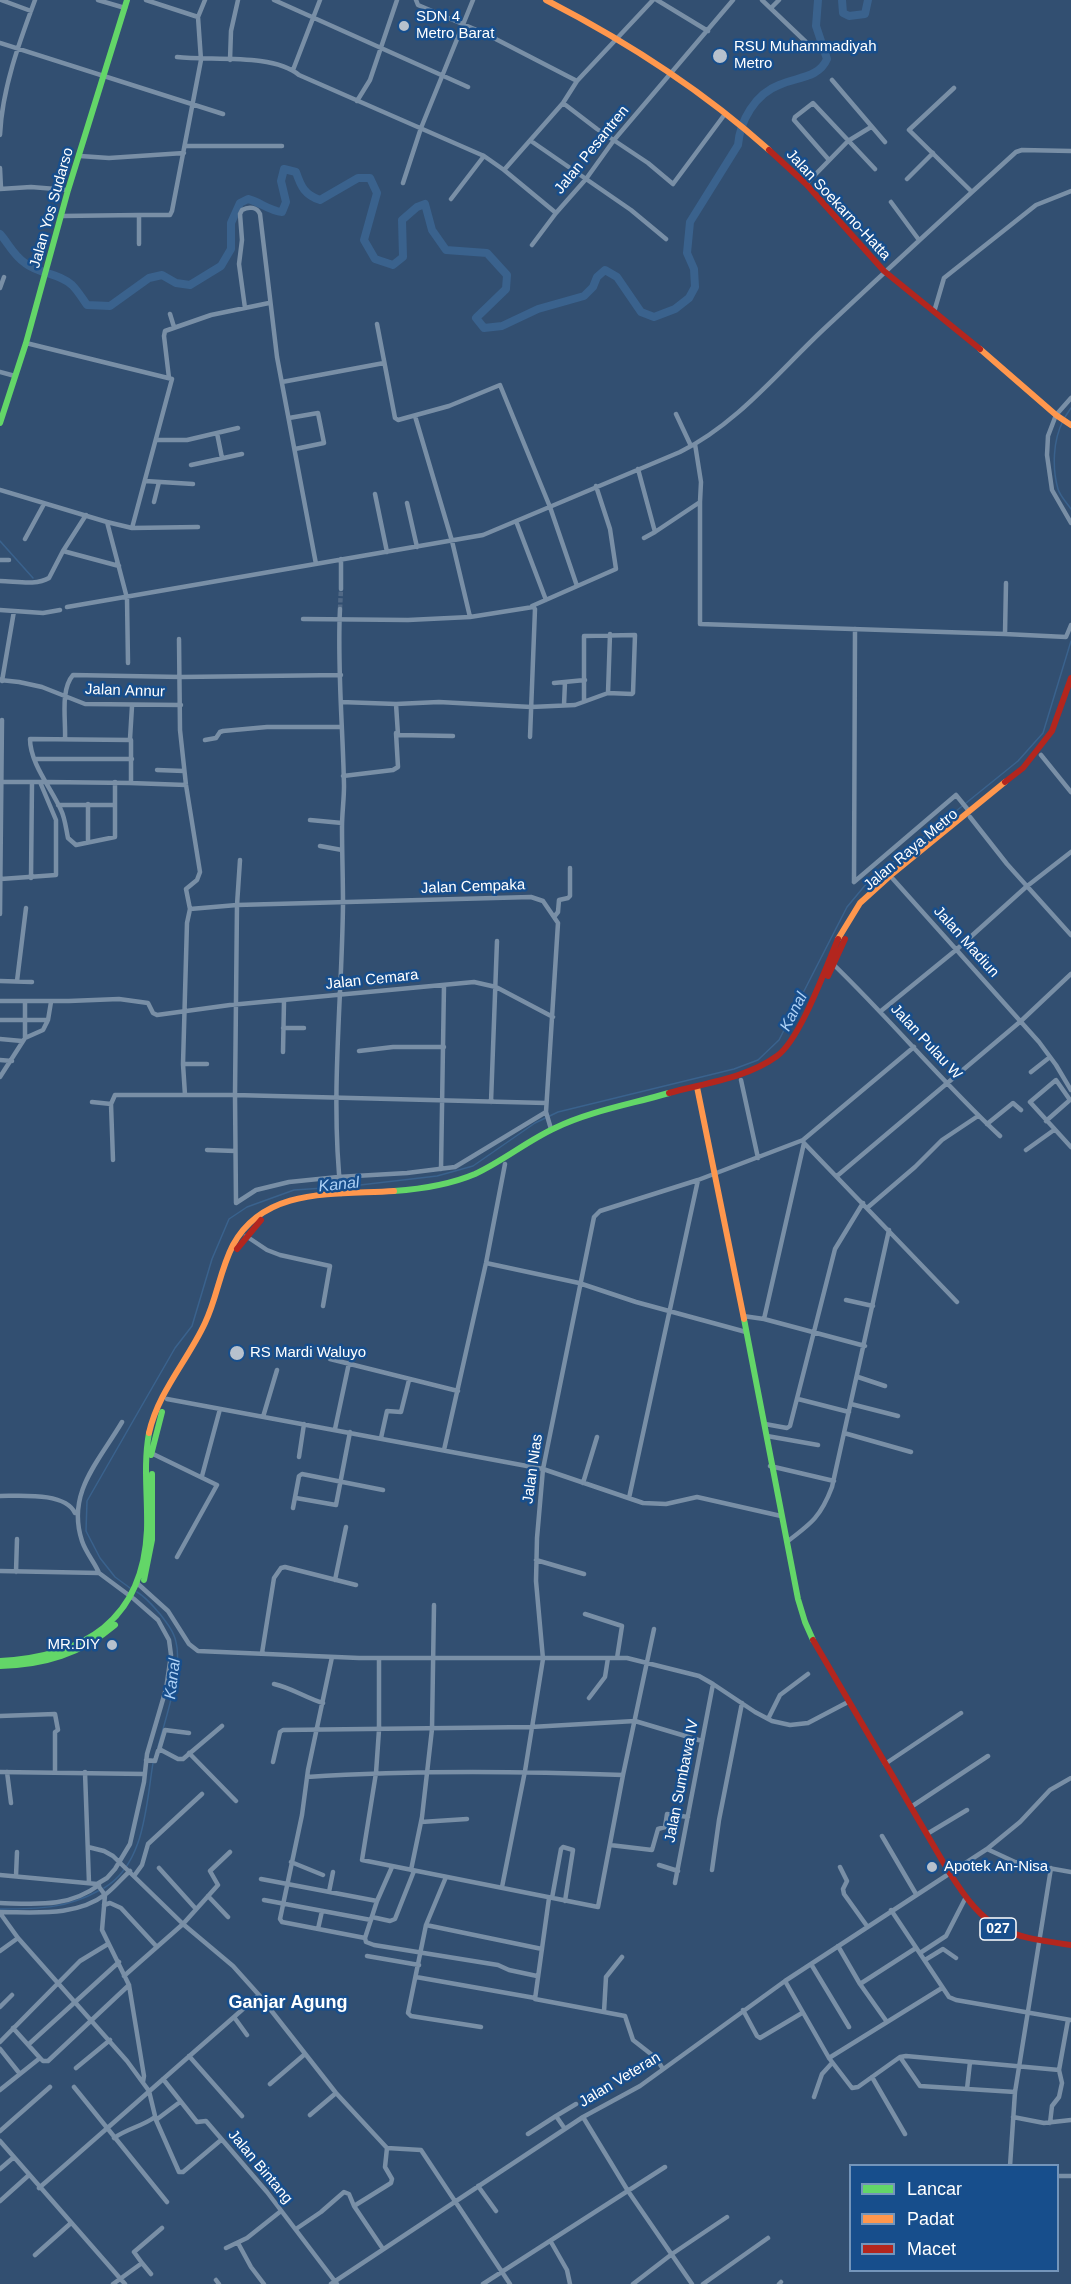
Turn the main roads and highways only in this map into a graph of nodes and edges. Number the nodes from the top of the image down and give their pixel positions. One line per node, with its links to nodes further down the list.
1 (127, 0): 3 (main road, Jalan Yos Sudarso)
2 (546, 0): 4 (main road, Jalan Soekarno-Hatta)
3 (0, 423)
4 (1070, 424)
5 (1071, 678): 7 (main road)
6 (1071, 694): 7 (main road, Jalan Raya Metro)
7 (969, 814): 8 (main road, Jalan Raya Metro); 8 (main road)
8 (831, 963): 9 (main road)
9 (819, 990): 10 (main road); 10 (main road)
10 (697, 1089): 11 (main road); 11 (main road); 16 (main road, 027)
11 (362, 1195): 12 (main road); 12 (main road)
12 (151, 1437): 13 (main road); 13 (main road)
13 (137, 1592): 14 (main road); 15 (main road)
14 (0, 1660)
15 (0, 1666)
16 (1071, 1945)

